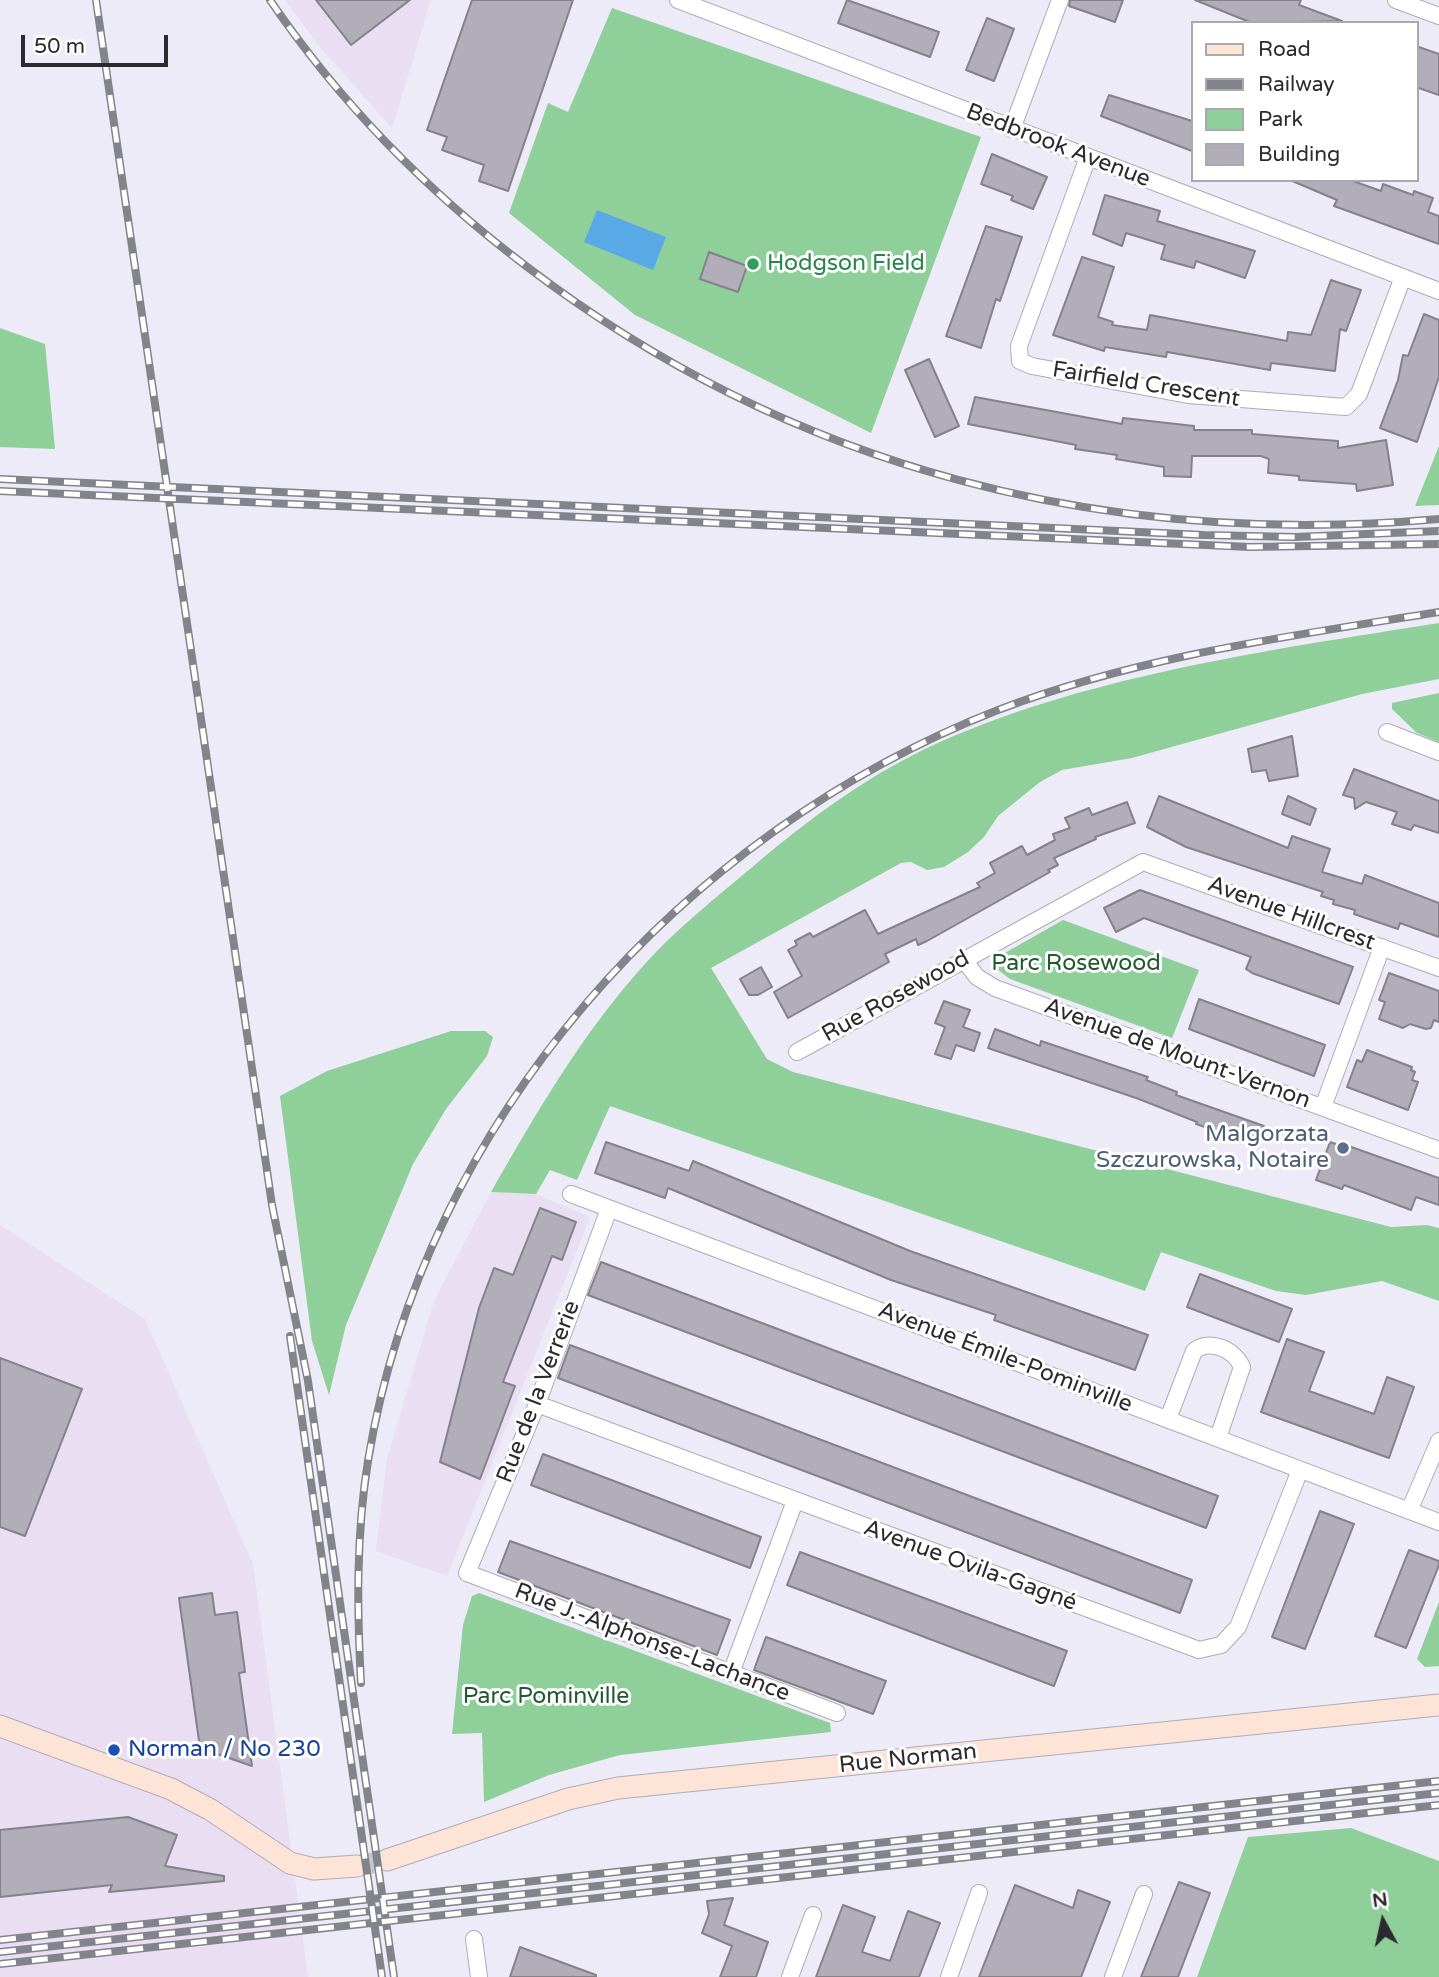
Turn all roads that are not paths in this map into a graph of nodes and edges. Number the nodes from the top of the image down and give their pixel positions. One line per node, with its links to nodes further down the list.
1 (678, 0): 5 (street, Bedbrook Avenue)
2 (1060, 0): 5 (street)
3 (1396, 0): 4 (street)
4 (1439, 16)
5 (1012, 129): 6 (street, Bedbrook Avenue)
6 (1088, 158): 7 (street, Bedbrook Avenue); 7 (street, Fairfield Crescent)
7 (1403, 277): 8 (street, Bedbrook Avenue)
8 (1439, 291)
9 (1387, 733): 10 (street)
10 (1439, 752)
11 (1143, 862): 12 (street, Avenue Hillcrest); 13 (street, Rue Rosewood)
12 (1382, 947): 14 (street, Avenue Hillcrest); 16 (street)
13 (964, 960): 15 (street, Rue Rosewood); 16 (street, Avenue de Mount-Vernon)
14 (1439, 968)
15 (797, 1052)
16 (1324, 1107): 17 (street, Avenue de Mount-Vernon)
17 (1439, 1150)
18 (571, 1194): 19 (street, Avenue Émile-Pominville)
19 (608, 1209): 20 (street, Rue de la Verrerie); 21 (street, Avenue Émile-Pominville)
20 (537, 1404): 25 (street, Avenue Ovila-Gagné); 28 (street, Rue de la Verrerie)
21 (1168, 1419): 22 (street, Avenue Émile-Pominville); 22 (street)
22 (1219, 1438): 24 (street, Avenue Émile-Pominville)
23 (1439, 1441): 26 (street)
24 (1300, 1470): 25 (street, Avenue Ovila-Gagné); 26 (street, Avenue Émile-Pominville)
25 (795, 1500): 29 (street)
26 (1409, 1511): 27 (street, Avenue Émile-Pominville)
27 (1439, 1522)
28 (467, 1573): 29 (street, Rue J.-Alphonse-Lachance)
29 (731, 1673): 31 (street, Rue J.-Alphonse-Lachance)
30 (1439, 1705): 33 (street, Rue Norman)
31 (837, 1713)
32 (0, 1726): 34 (street)
33 (387, 1860)
34 (357, 1866)
35 (979, 1893): 41 (street)
36 (1143, 1894): 42 (street)
37 (813, 1915): 40 (street)
38 (474, 1939): 39 (street)
39 (479, 1977)
40 (790, 1977)
41 (949, 1977)
42 (1113, 1977)

